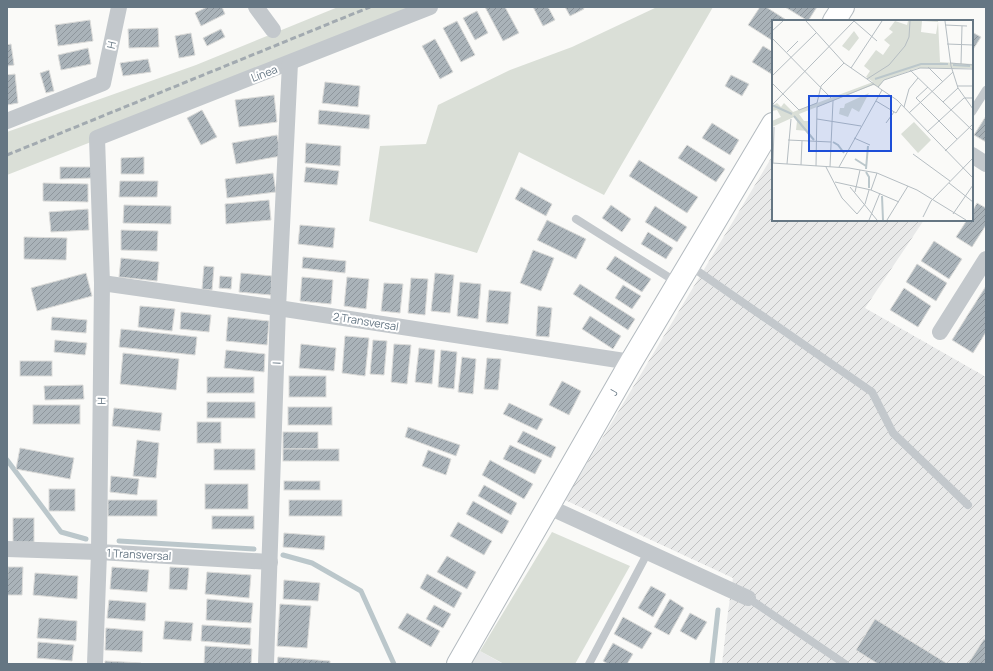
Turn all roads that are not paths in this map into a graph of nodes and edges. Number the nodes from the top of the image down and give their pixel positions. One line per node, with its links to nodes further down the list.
1 (119, 7): 10 (street, H)
2 (256, 7): 6 (street)
3 (430, 7): 7 (street, Línea)
4 (843, 7): 5 (main road)
5 (835, 20)
6 (273, 30)
7 (290, 63): 12 (street, Línea); 20 (street, I)
8 (986, 90): 9 (lane)
9 (973, 110)
10 (7, 121)
11 (772, 126): 17 (main road, J)
12 (97, 138): 18 (street, H)
13 (973, 156): 14 (street)
14 (986, 164)
15 (576, 218): 19 (lane)
16 (986, 259): 21 (street)
17 (689, 264): 19 (main road, J); 23 (lane)
18 (102, 283): 20 (street, 2 Transversal); 26 (street, H)
19 (678, 283): 22 (main road, J)
20 (278, 308): 22 (street, 2 Transversal); 28 (street, I)
21 (940, 332)
22 (630, 362): 24 (main road, J)
23 (968, 505)
24 (549, 507): 27 (street); 32 (main road, J)
25 (7, 549): 26 (street, 1 Transversal)
26 (99, 552): 28 (street, 1 Transversal); 30 (street, H)
27 (648, 552): 29 (street); 33 (lane)
28 (270, 562): 31 (street, I)
29 (748, 598): 34 (lane)
30 (95, 664)
31 (266, 664)
32 (458, 664)
33 (589, 664)
34 (845, 664)

